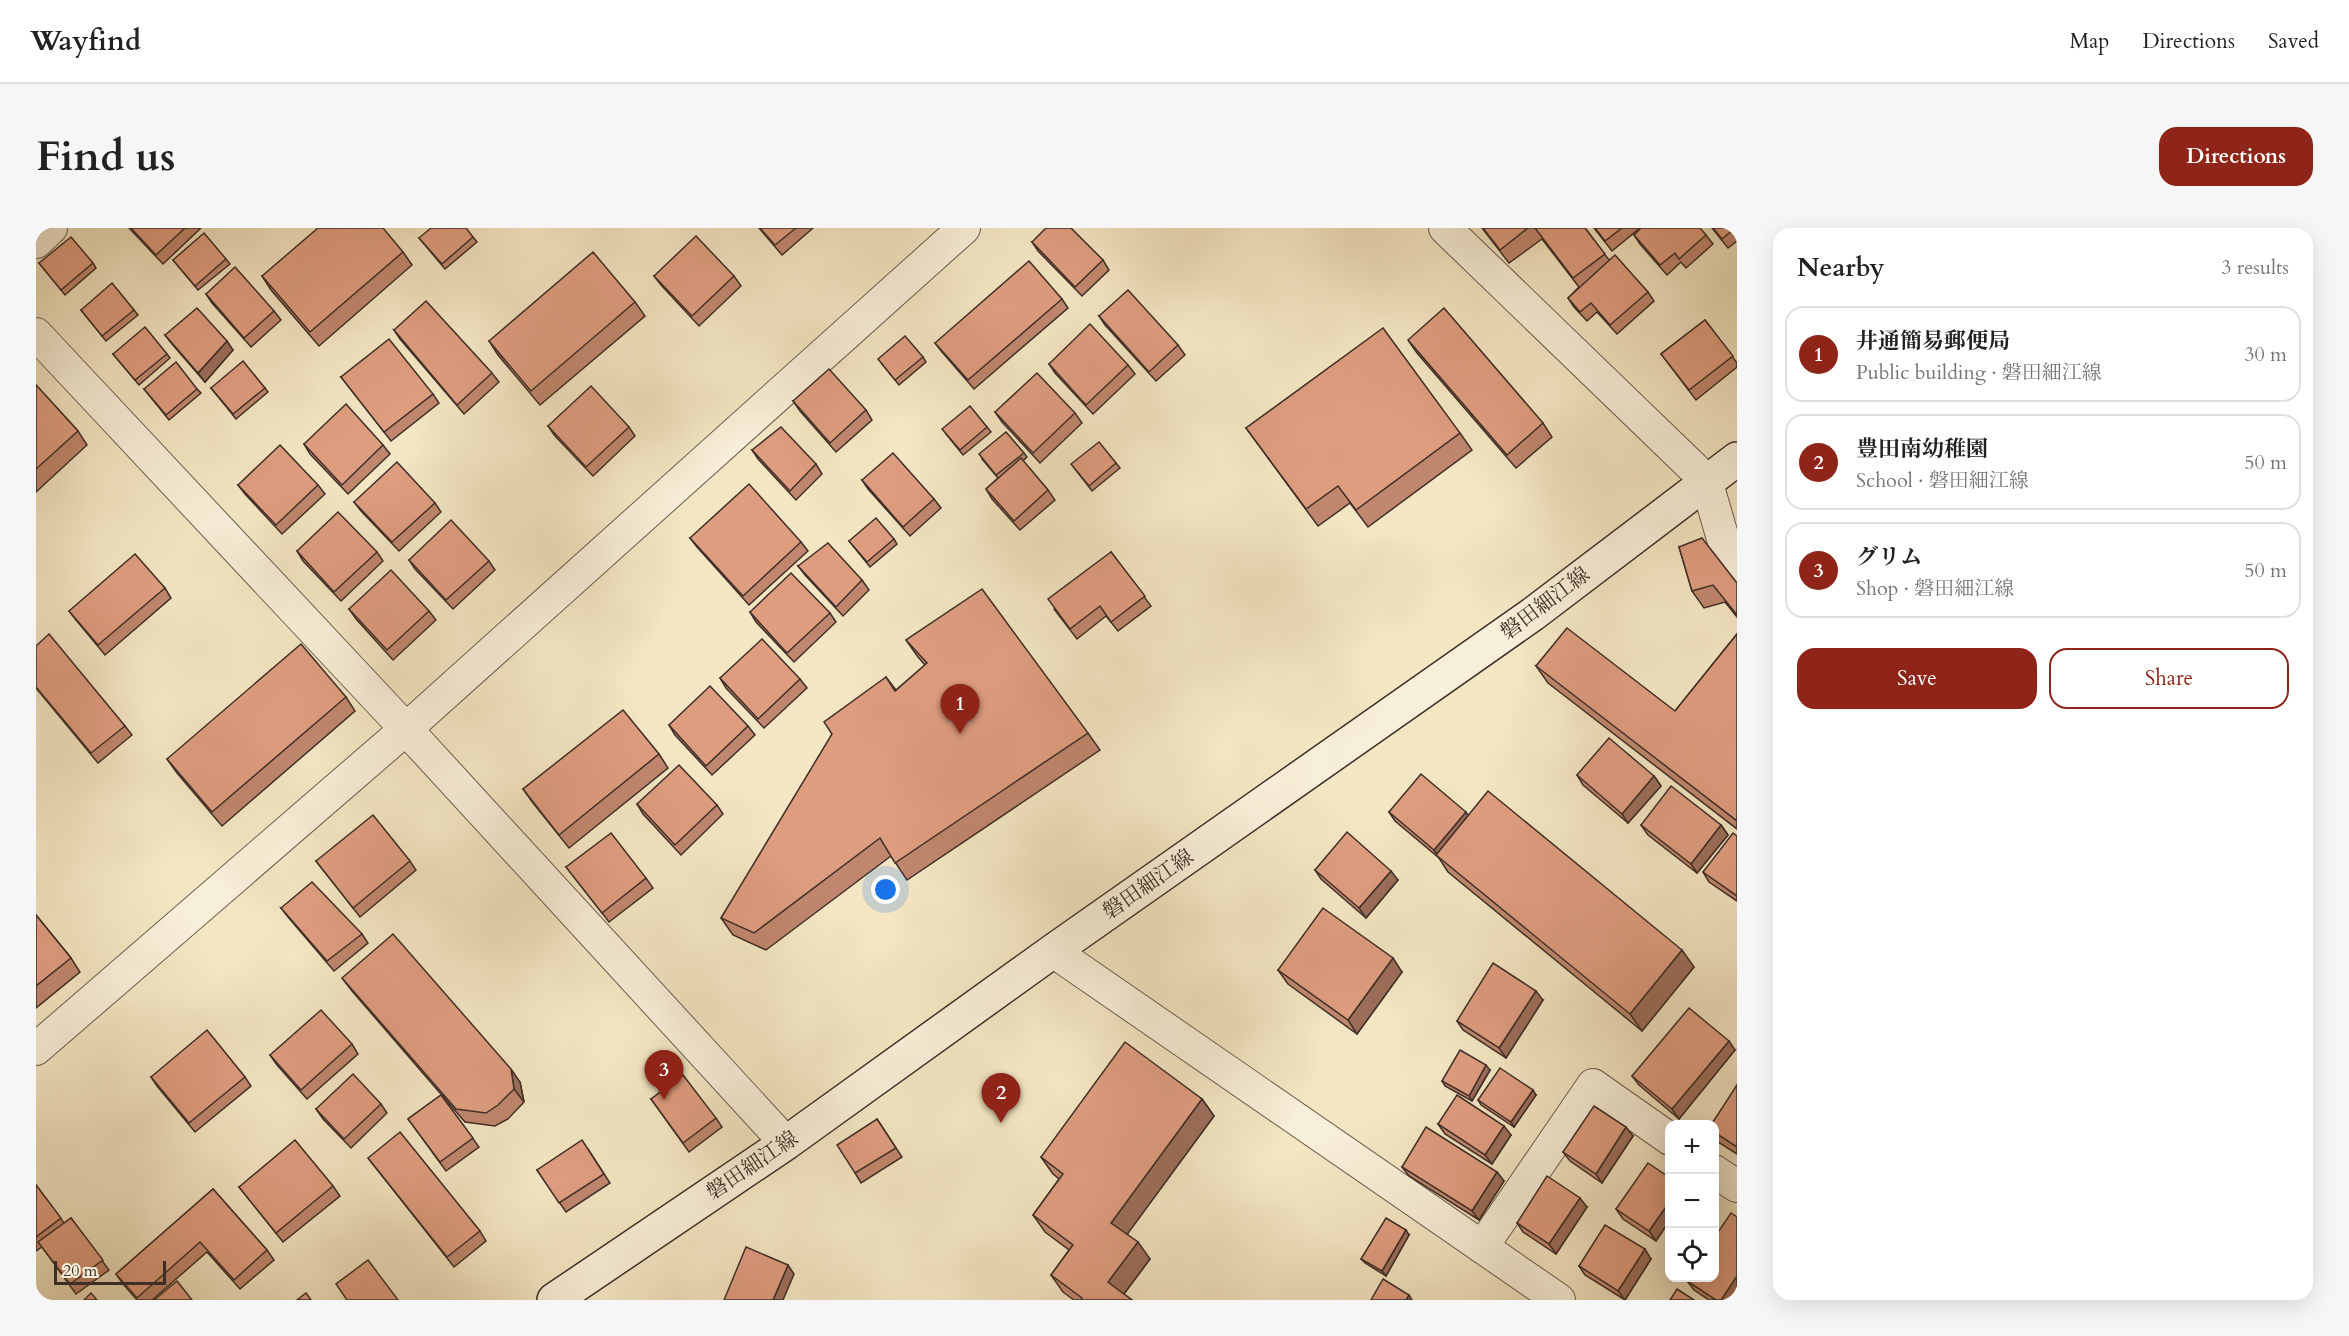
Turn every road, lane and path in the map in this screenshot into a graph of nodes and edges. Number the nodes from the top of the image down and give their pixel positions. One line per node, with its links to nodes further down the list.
1 (51, 228): 4 (street)
2 (964, 228): 9 (street)
3 (1445, 228): 7 (street)
4 (36, 242)
5 (36, 334): 9 (street)
6 (1737, 459): 7 (main road, 磐田細江線)
7 (1706, 480): 8 (street); 10 (main road, 磐田細江線)
8 (1737, 572)
9 (406, 729): 11 (street); 13 (street)
10 (1053, 951): 13 (main road, 磐田細江線); 16 (street)
11 (36, 1050)
12 (1665, 1135): 16 (street)
13 (786, 1143): 17 (main road, 磐田細江線)
14 (1719, 1174): 15 (street)
15 (1737, 1186)
16 (1482, 1247): 18 (street)
17 (554, 1300)
18 (1558, 1300)

